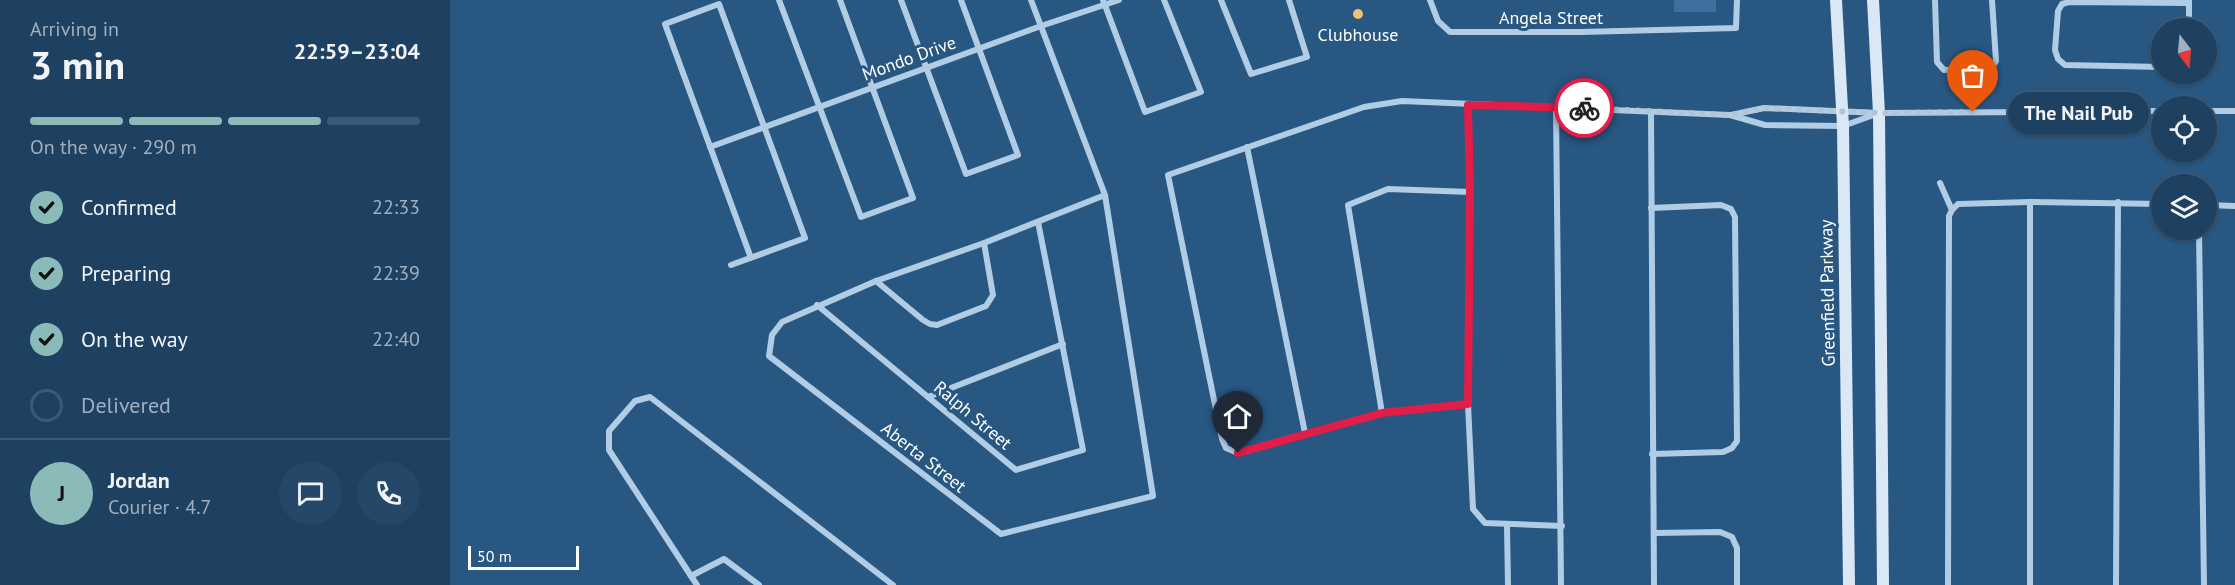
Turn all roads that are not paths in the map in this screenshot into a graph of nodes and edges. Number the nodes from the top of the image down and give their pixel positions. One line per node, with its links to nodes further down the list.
1 (779, 0): 25 (street)
2 (840, 0): 23 (street)
3 (901, 0): 22 (street)
4 (961, 0): 20 (street)
5 (1031, 0): 19 (street, Aberta Street)
6 (1119, 0): 17 (street, Mondo Drive)
7 (1164, 0): 17 (street)
8 (1221, 0): 9 (street)
9 (1288, 0)
10 (1430, 0): 11 (street, Angela Street)
11 (1737, 0)
12 (1836, 0): 27 (main road, Greenfield Parkway)
13 (1873, 0): 32 (main road)
14 (1935, 0): 15 (street)
15 (1992, 0)
16 (2189, 1): 18 (street); 21 (street)
17 (1104, 2): 19 (street, Mondo Drive)
18 (2189, 18)
19 (1041, 26): 20 (street, Mondo Drive); 40 (street, Aberta Street)
20 (979, 48): 22 (street, Mondo Drive); 22 (street)
21 (2151, 67)
22 (926, 68): 23 (street, Mondo Drive)
23 (872, 87): 25 (street, Mondo Drive); 25 (street)
24 (1468, 105): 26 (street); 37 (street); 39 (street)
25 (819, 107): 35 (street, Mondo Drive)
26 (1556, 107): 31 (street); 62 (street)
27 (1842, 111): 32 (street); 33 (street); 34 (main road, Greenfield Parkway)
28 (2151, 111): 32 (street)
29 (2217, 111): 30 (street)
30 (2235, 111)
31 (1651, 112): 33 (street); 46 (street)
32 (1879, 113): 34 (street); 73 (main road)
33 (1730, 115): 34 (street)
34 (1843, 126): 72 (main road, Greenfield Parkway)
35 (764, 127): 36 (street, Mondo Drive); 36 (street); 51 (street)
36 (710, 147): 51 (street)
37 (1247, 147): 59 (street); 59 (street)
38 (1940, 183): 47 (street)
39 (1470, 192): 57 (street); 58 (street)
40 (1105, 195): 48 (street, Aberta Street); 54 (street, Aberta Street)
41 (2030, 202): 42 (street); 47 (street); 75 (street)
42 (2118, 202): 43 (street); 76 (street)
43 (2151, 204)
44 (2217, 205): 45 (street)
45 (2235, 206)
46 (1651, 208): 60 (street); 60 (street)
47 (1952, 210): 74 (street)
48 (1038, 222): 50 (street, Aberta Street); 55 (street, Ralph Street)
49 (2199, 240): 77 (street)
50 (984, 243): 53 (street, Aberta Street); 53 (street)
51 (751, 258): 52 (street)
52 (731, 265)
53 (876, 281): 54 (street, Aberta Street)
54 (817, 305): 56 (street, Ralph Street)
55 (1063, 344): 56 (street); 56 (street, Ralph Street)
56 (928, 397)
57 (1468, 404): 58 (street); 61 (street)
58 (1382, 413): 59 (street)
59 (1305, 433)
60 (1652, 454): 63 (street)
61 (1507, 526): 62 (street); 68 (street)
62 (1562, 526): 69 (street)
63 (1654, 533): 70 (street); 71 (street)
64 (691, 576): 65 (street); 66 (street); 67 (street)
65 (697, 585)
66 (759, 585)
67 (893, 585)
68 (1508, 585)
69 (1561, 585)
70 (1654, 585)
71 (1737, 585)
72 (1849, 585)
73 (1883, 585)
74 (1948, 585)
75 (2030, 585)
76 (2116, 585)
77 (2204, 585)

